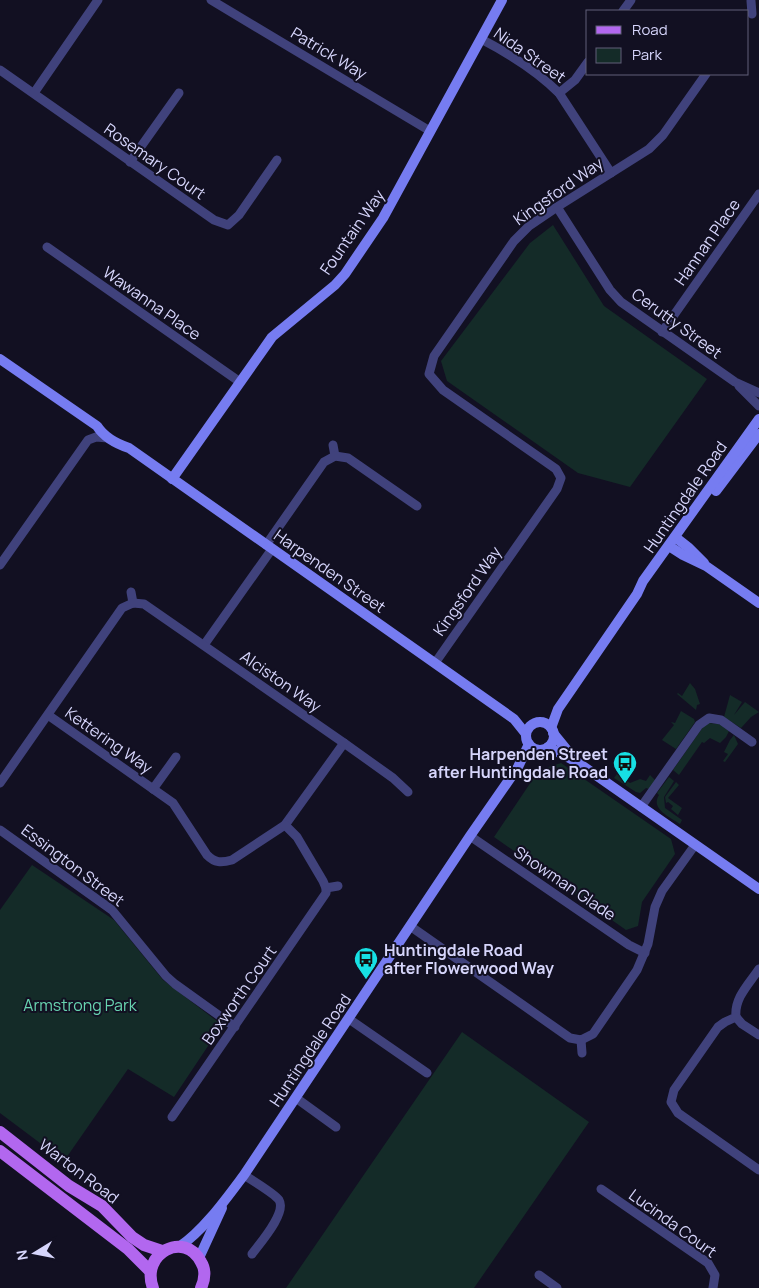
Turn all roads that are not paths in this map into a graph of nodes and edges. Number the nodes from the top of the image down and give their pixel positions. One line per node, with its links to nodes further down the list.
1 (98, 0): 10 (street)
2 (211, 0): 13 (street, Patrick Way)
3 (502, 0): 6 (street, Fountain Way)
4 (751, 1): 5 (street)
5 (753, 15)
6 (481, 39): 12 (street, Nida Street); 13 (street, Fountain Way)
7 (586, 65): 12 (street)
8 (0, 70): 10 (street, Rosemary Court)
9 (705, 75): 16 (street, Kingsford Way)
10 (34, 93): 15 (street, Rosemary Court)
11 (179, 93): 15 (street)
12 (559, 93): 16 (street, Nida Street)
13 (430, 131): 22 (street, Fountain Way)
14 (277, 160): 15 (street, Rosemary Court)
15 (130, 162)
16 (611, 173): 18 (street, Kingsford Way)
17 (759, 194): 20 (street, Hannan Place)
18 (557, 207): 20 (street, Cerutty Street); 42 (street, Kingsford Way)
19 (47, 247): 22 (street, Wawanna Place)
20 (662, 332): 23 (street, Cerutty Street)
21 (0, 359): 27 (street, Harpenden Street)
22 (240, 382): 33 (street, Fountain Way)
23 (735, 382): 24 (street, Cerutty Street); 25 (street, Cerutty Street)
24 (759, 393)
25 (759, 406)
26 (759, 420): 35 (street, Huntingdale Road)
27 (97, 426): 29 (street, Harpenden Street); 31 (street, Harpenden Street)
28 (759, 434): 35 (street, Huntingdale Road)
29 (108, 438): 31 (street, Harpenden Street); 37 (street)
30 (333, 445): 32 (street)
31 (129, 448): 33 (street, Harpenden Street)
32 (335, 456): 34 (street); 36 (street)
33 (172, 479): 36 (street, Harpenden Street)
34 (417, 506)
35 (675, 544): 40 (street); 45 (street, Huntingdale Road)
36 (269, 547): 41 (street); 42 (street, Harpenden Street)
37 (0, 565)
38 (131, 592): 39 (street)
39 (133, 603): 41 (street, Alciston Way); 43 (street)
40 (759, 603)
41 (204, 645): 48 (street, Alciston Way)
42 (435, 663): 44 (street, Harpenden Street)
43 (48, 715): 53 (street); 54 (street, Kettering Way)
44 (514, 719): 45 (street, Harpenden Street); 46 (street, Harpenden Street)
45 (546, 727): 46 (street); 49 (street); 51 (street)
46 (527, 739): 49 (street); 52 (street, Huntingdale Road)
47 (752, 742): 56 (street)
48 (344, 743): 55 (street, Alciston Way); 57 (street, Kettering Way)
49 (546, 748): 51 (street); 52 (street, Huntingdale Road)
50 (176, 757): 54 (street, Kettering Way)
51 (577, 762): 56 (street)
52 (518, 767): 59 (street, Huntingdale Road)
53 (0, 783)
54 (153, 789): 57 (street, Kettering Way)
55 (408, 792)
56 (641, 807): 60 (street)
57 (285, 824): 62 (street)
58 (0, 830): 69 (street, Essington Street)
59 (470, 836): 64 (street, Huntingdale Road); 65 (street, Showman Glade)
60 (695, 845): 63 (street); 65 (street)
61 (338, 886): 62 (street)
62 (326, 888): 69 (street, Boxworth Court)
63 (759, 889)
64 (410, 926): 68 (street, Huntingdale Road); 71 (street)
65 (646, 953): 71 (street)
66 (759, 969): 67 (street)
67 (736, 1017): 70 (street); 79 (street)
68 (349, 1019): 73 (street); 74 (street, Huntingdale Road)
69 (235, 1027): 75 (street, Boxworth Court)
70 (759, 1035)
71 (581, 1040): 72 (street)
72 (582, 1053)
73 (427, 1073)
74 (296, 1098): 76 (street); 80 (street, Huntingdale Road)
75 (172, 1117)
76 (336, 1127)
77 (0, 1132): 84 (main road, Warton Road)
78 (0, 1151): 87 (main road, Warton Road)
79 (759, 1170)
80 (244, 1175): 82 (street, Huntingdale Road); 85 (street)
81 (601, 1189): 93 (street, Lucinda Court)
82 (226, 1200): 83 (street, Huntingdale Road); 86 (street, Huntingdale Road)
83 (179, 1247): 84 (main road); 86 (main road)
84 (162, 1252): 87 (main road)
85 (252, 1254)
86 (199, 1258): 89 (main road)
87 (150, 1271): 90 (main road)
88 (539, 1276): 92 (street)
89 (203, 1282): 91 (main road)
90 (154, 1288)
91 (212, 1288)
92 (557, 1288)
93 (713, 1288)

